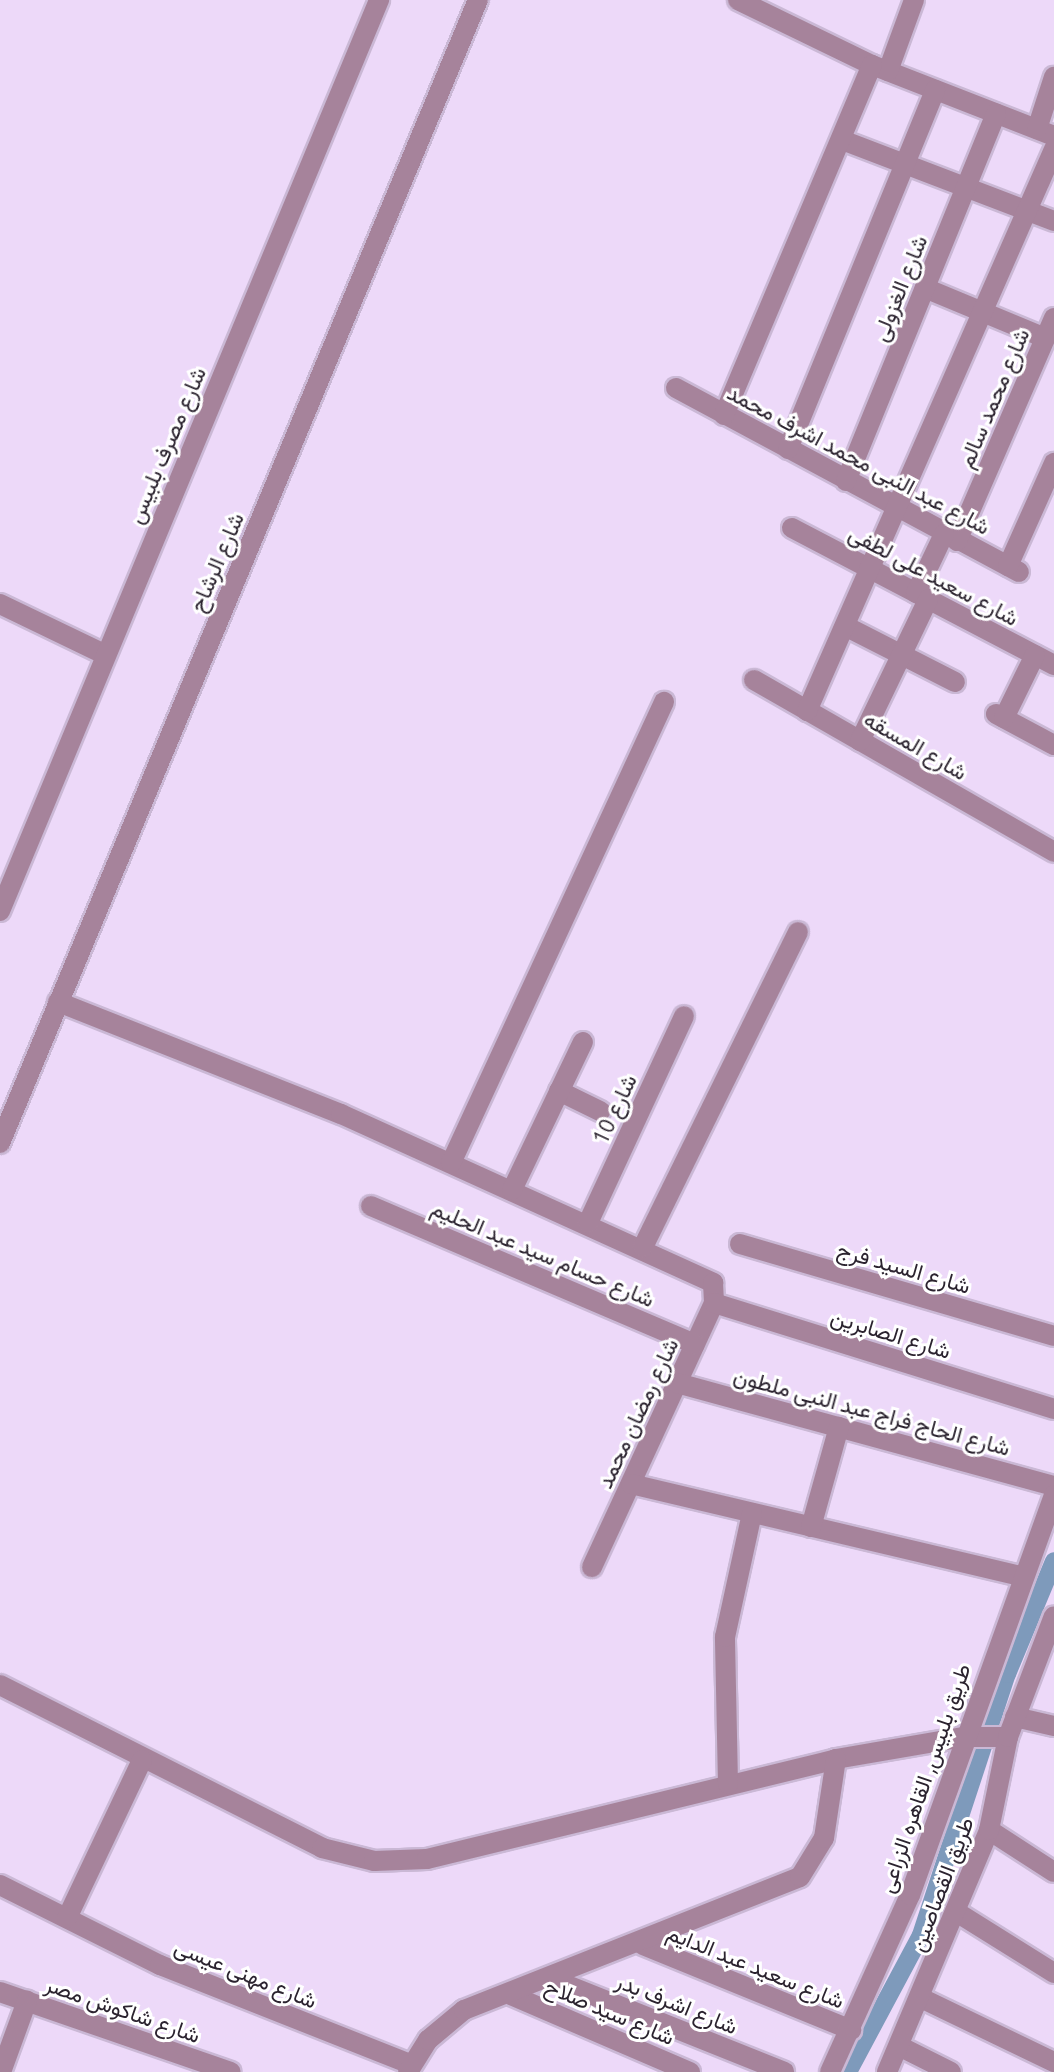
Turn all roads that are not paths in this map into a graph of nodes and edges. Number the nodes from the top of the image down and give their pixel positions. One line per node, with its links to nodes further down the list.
1 (379, 0): 32 (street, شارع مصرف بلبيس)
2 (478, 0): 45 (street, شارع الرشاح)
3 (738, 0): 5 (street)
4 (914, 0): 5 (street)
5 (880, 68): 7 (street); 10 (street)
6 (1054, 77): 9 (street)
7 (935, 90): 8 (street); 12 (street)
8 (996, 113): 9 (street); 13 (street, شارع الغزولى)
9 (1046, 133)
10 (842, 140): 12 (street); 21 (street)
11 (1054, 149): 14 (street)
12 (905, 164): 13 (street); 22 (street)
13 (966, 188): 14 (street); 16 (street, شارع الغزولى)
14 (1028, 211): 15 (street); 17 (street)
15 (1054, 221)
16 (925, 288): 17 (street); 24 (street, شارع الغزولى)
17 (984, 313): 19 (street); 25 (street)
18 (1054, 318): 19 (street, شارع محمد سالم)
19 (1045, 338): 27 (street, شارع محمد سالم)
20 (676, 388): 21 (street, شارع عبد النبى محمد اشرف محمد)
21 (724, 415): 22 (street, شارع عبد النبى محمد اشرف محمد)
22 (788, 449): 24 (street, شارع عبد النبى محمد اشرف محمد)
23 (1054, 463): 27 (street, شارع عبد النبى محمد اشرف محمد)
24 (846, 481): 25 (street, شارع عبد النبى محمد اشرف محمد)
25 (900, 510): 27 (street, شارع عبد النبى محمد اشرف محمد); 28 (street)
26 (792, 528): 28 (street, شارع سعيد على لطفى)
27 (950, 538): 29 (street, شارع محمد سالم)
28 (874, 571): 29 (street, شارع سعيد على لطفى); 31 (street)
29 (922, 596): 33 (street, شارع محمد سالم); 34 (street, شارع سعيد على لطفى)
30 (0, 604): 32 (street)
31 (847, 627): 33 (street); 39 (street)
32 (104, 654): 43 (street, شارع مصرف بلبيس)
33 (902, 655): 37 (street); 40 (street, شارع محمد سالم)
34 (1035, 655): 35 (street, شارع سعيد على لطفى); 41 (street)
35 (1054, 665)
36 (754, 680): 39 (street, شارع المسقه)
37 (955, 682)
38 (664, 702): 51 (street)
39 (807, 711): 40 (street, شارع المسقه)
40 (860, 741): 42 (street, شارع المسقه)
41 (1054, 745)
42 (1054, 852)
43 (0, 911)
44 (798, 932): 56 (street)
45 (58, 1002): 50 (street, شارع الرشاح); 51 (street)
46 (684, 1016): 54 (street, شارع 10)
47 (583, 1042): 48 (street)
48 (559, 1091): 49 (street); 52 (street)
49 (600, 1111)
50 (0, 1143)
51 (451, 1163): 52 (street)
52 (512, 1190): 54 (street)
53 (371, 1206): 59 (street, شارع حسام سيد عبد الحليم)
54 (588, 1223): 56 (street)
55 (740, 1244): 58 (street, شارع السيد فرج)
56 (643, 1247): 57 (street)
57 (714, 1303): 59 (street, شارع رمضان محمد); 61 (street, شارع الصابرين)
58 (1054, 1336)
59 (695, 1344): 60 (street, شارع رمضان محمد)
60 (677, 1383): 62 (street, شارع الحاج فراج عبد النبى ملطون); 63 (street, شارع رمضان محمد)
61 (1054, 1409)
62 (839, 1427): 64 (street, شارع الحاج فراج عبد النبى ملطون); 67 (street)
63 (631, 1484): 66 (street); 68 (street, شارع رمضان محمد)
64 (1054, 1486)
65 (1054, 1495): 69 (street, طريق بلبيس, القاهره الزراعى)
66 (752, 1513): 67 (street); 79 (street)
67 (811, 1527): 69 (street)
68 (592, 1567)
69 (1019, 1576): 75 (street, طريق بلبيس, القاهره الزراعى)
70 (1054, 1616): 71 (street, طريق القصاصين)
71 (1049, 1643): 73 (street, طريق القصاصين)
72 (0, 1685): 78 (street)
73 (1015, 1717): 74 (street); 76 (street, طريق القصاصين)
74 (1054, 1726)
75 (969, 1737): 76 (street); 77 (street); 92 (street, طريق بلبيس, القاهره الزراعى)
76 (1004, 1737): 80 (street, طريق القصاصين)
77 (836, 1759): 79 (street); 85 (street)
78 (142, 1760): 79 (street); 84 (street)
79 (728, 1784)
80 (989, 1830): 81 (street); 83 (street, طريق القصاصين)
81 (1054, 1872)
82 (0, 1885): 84 (street, شارع مهنى عيسى)
83 (958, 1913): 86 (street); 90 (street, طريق القصاصين)
84 (67, 1918): 95 (street, شارع مهنى عيسى)
85 (643, 1945): 87 (street); 92 (street, شارع سعيد عبد الدايم)
86 (1054, 1973)
87 (552, 1979): 89 (street); 99 (street, شارع اشرف بدر)
88 (0, 1992): 91 (street, شارع شاكوش مصر)
89 (511, 1995): 95 (street); 98 (street, شارع سيد صلاح)
90 (921, 1998): 93 (street, طريق القصاصين); 94 (street)
91 (27, 2001): 96 (street); 97 (street, شارع شاكوش مصر)
92 (851, 2030): 100 (street, طريق بلبيس, القاهره الزراعى)
93 (899, 2046): 101 (street, طريق القصاصين); 102 (street)
94 (1054, 2062)
95 (410, 2068)
96 (1, 2072)
97 (231, 2072)
98 (690, 2072)
99 (784, 2072)
100 (830, 2072)
101 (887, 2072)
102 (951, 2072)

